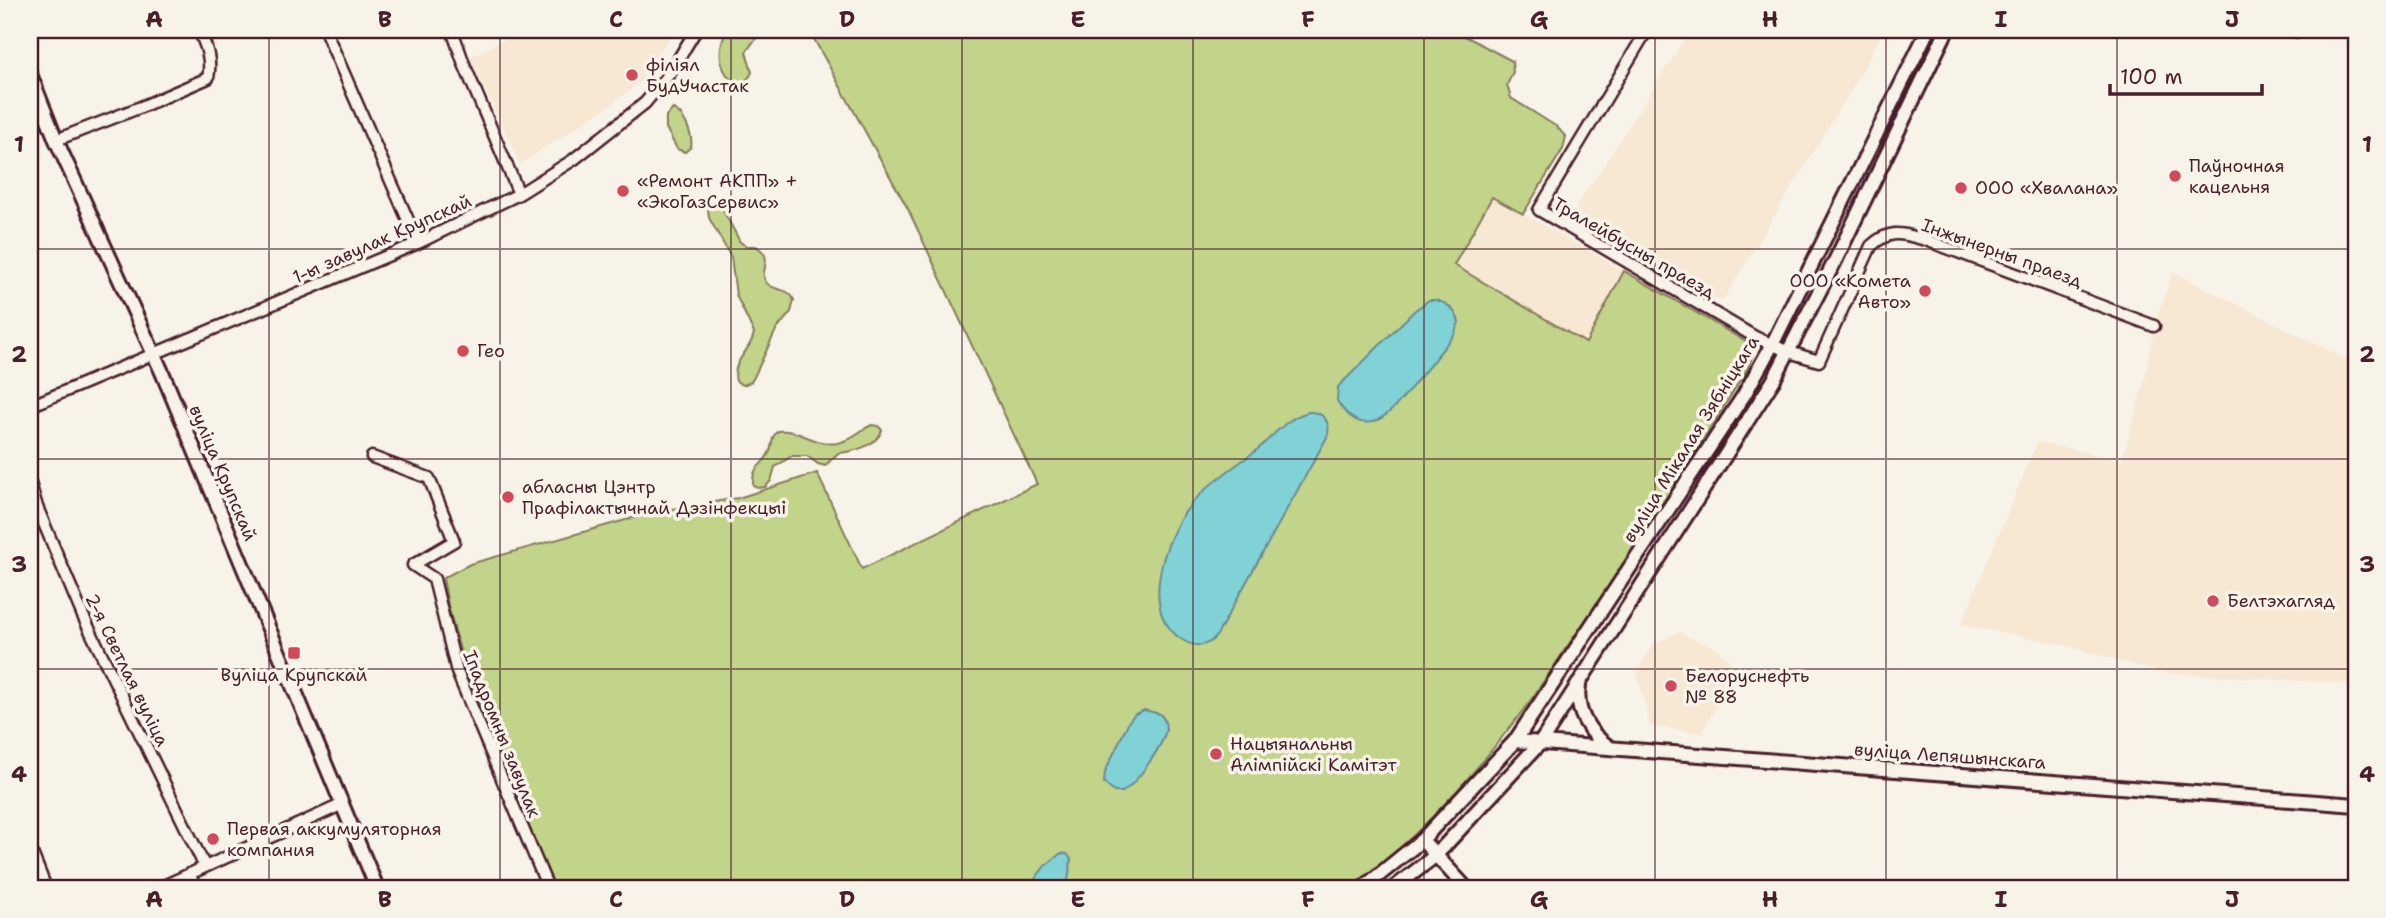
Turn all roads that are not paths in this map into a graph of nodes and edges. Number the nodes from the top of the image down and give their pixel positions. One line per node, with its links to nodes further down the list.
1 (199, 30): 9 (street)
2 (325, 30): 11 (street)
3 (452, 30): 10 (street)
4 (696, 30): 10 (street, 1-ы завулак Крупскай)
5 (1647, 30): 13 (street, Тралейбусны праезд)
6 (1928, 30): 13 (main road, вуліца Мікалая Зябніцкага)
7 (1947, 30): 14 (main road, вуліца Мікалая Зябніцкага)
8 (30, 74): 9 (main road, вуліца Крупскай)
9 (57, 140): 15 (main road, вуліца Крупскай)
10 (520, 194): 11 (street, 1-ы завулак Крупскай)
11 (418, 243): 15 (street, 1-ы завулак Крупскай)
12 (2154, 326): 14 (street, Інжынерны праезд)
13 (1772, 345): 14 (street, Тралейбусны праезд); 20 (main road, вуліца Мікалая Зябніцкага)
14 (1789, 352): 19 (main road, вуліца Мікалая Зябніцкага)
15 (154, 355): 16 (street, 1-ы завулак Крупскай); 23 (main road, вуліца Крупскай)
16 (30, 405)
17 (372, 457): 34 (street, Іпадромны завулак)
18 (30, 482): 28 (street, 2-я Светлая вуліца)
19 (1580, 680): 21 (main road, вуліца Мікалая Зябніцкага); 22 (main road)
20 (1515, 741): 21 (main road, вуліца Лепяшынскага); 25 (main road)
21 (1541, 742): 22 (main road, вуліца Лепяшынскага); 27 (main road)
22 (1610, 747): 24 (main road, вуліца Лепяшынскага)
23 (343, 804): 28 (street); 33 (main road, вуліца Крупскай)
24 (2356, 805)
25 (1422, 840): 27 (main road); 35 (main road)
26 (30, 848): 30 (street)
27 (1435, 856): 36 (main road); 37 (main road)
28 (205, 867): 29 (street)
29 (189, 874): 31 (street); 32 (street)
30 (46, 888)
31 (159, 888)
32 (196, 888)
33 (377, 888)
34 (548, 888)
35 (1363, 888)
36 (1394, 888)
37 (1466, 888)

